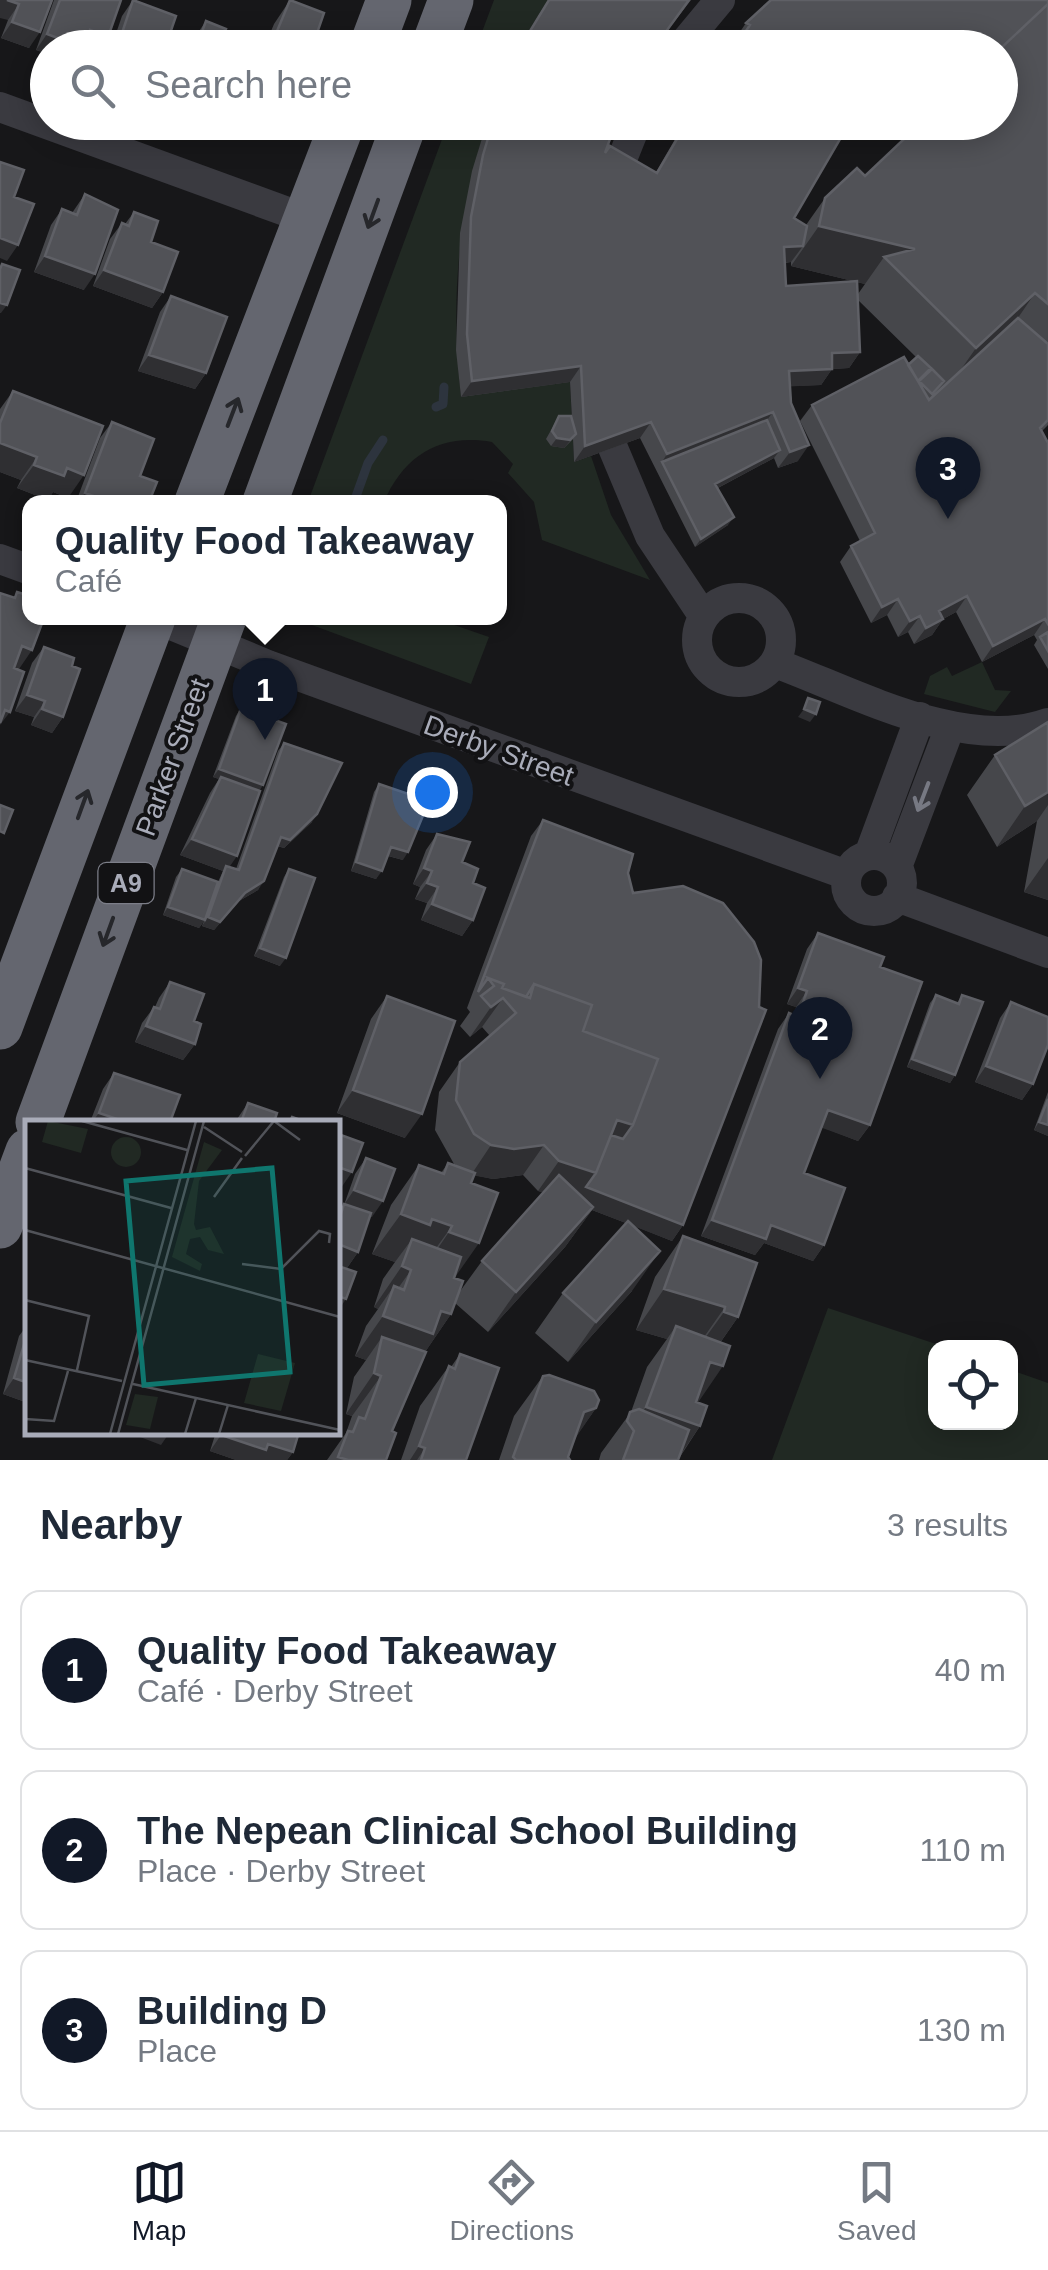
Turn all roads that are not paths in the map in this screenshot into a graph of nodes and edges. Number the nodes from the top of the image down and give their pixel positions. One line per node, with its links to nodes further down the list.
1 (388, 0): 4 (highway)
2 (451, 0): 5 (highway)
3 (720, 0): 6 (street)
4 (377, 30)
5 (440, 30)
6 (695, 30)
7 (0, 106): 8 (street)
8 (30, 117)
9 (92, 140): 14 (street)
10 (336, 140): 14 (highway)
11 (399, 140): 17 (highway, one-way to 17)
12 (630, 140): 13 (street)
13 (617, 172)
14 (307, 220): 16 (highway, one-way to 14)
15 (614, 448): 18 (street)
16 (200, 495)
17 (269, 495)
18 (704, 616): 22 (street); 22 (street)
19 (151, 625): 28 (highway, A9, one-way to 19)
20 (192, 625): 21 (street, Derby Street)
21 (219, 630): 26 (street, Derby Street); 29 (highway, Parker Street / A9, one-way to 29)
22 (775, 663): 23 (street)
23 (920, 717): 25 (street); 26 (street)
24 (1048, 723): 25 (street)
25 (950, 727): 26 (street, one-way to 26)
26 (877, 874): 27 (street, Derby Street)
27 (1048, 953)
28 (0, 1026)
29 (39, 1120)
30 (25, 1159): 31 (highway)
31 (0, 1226)

